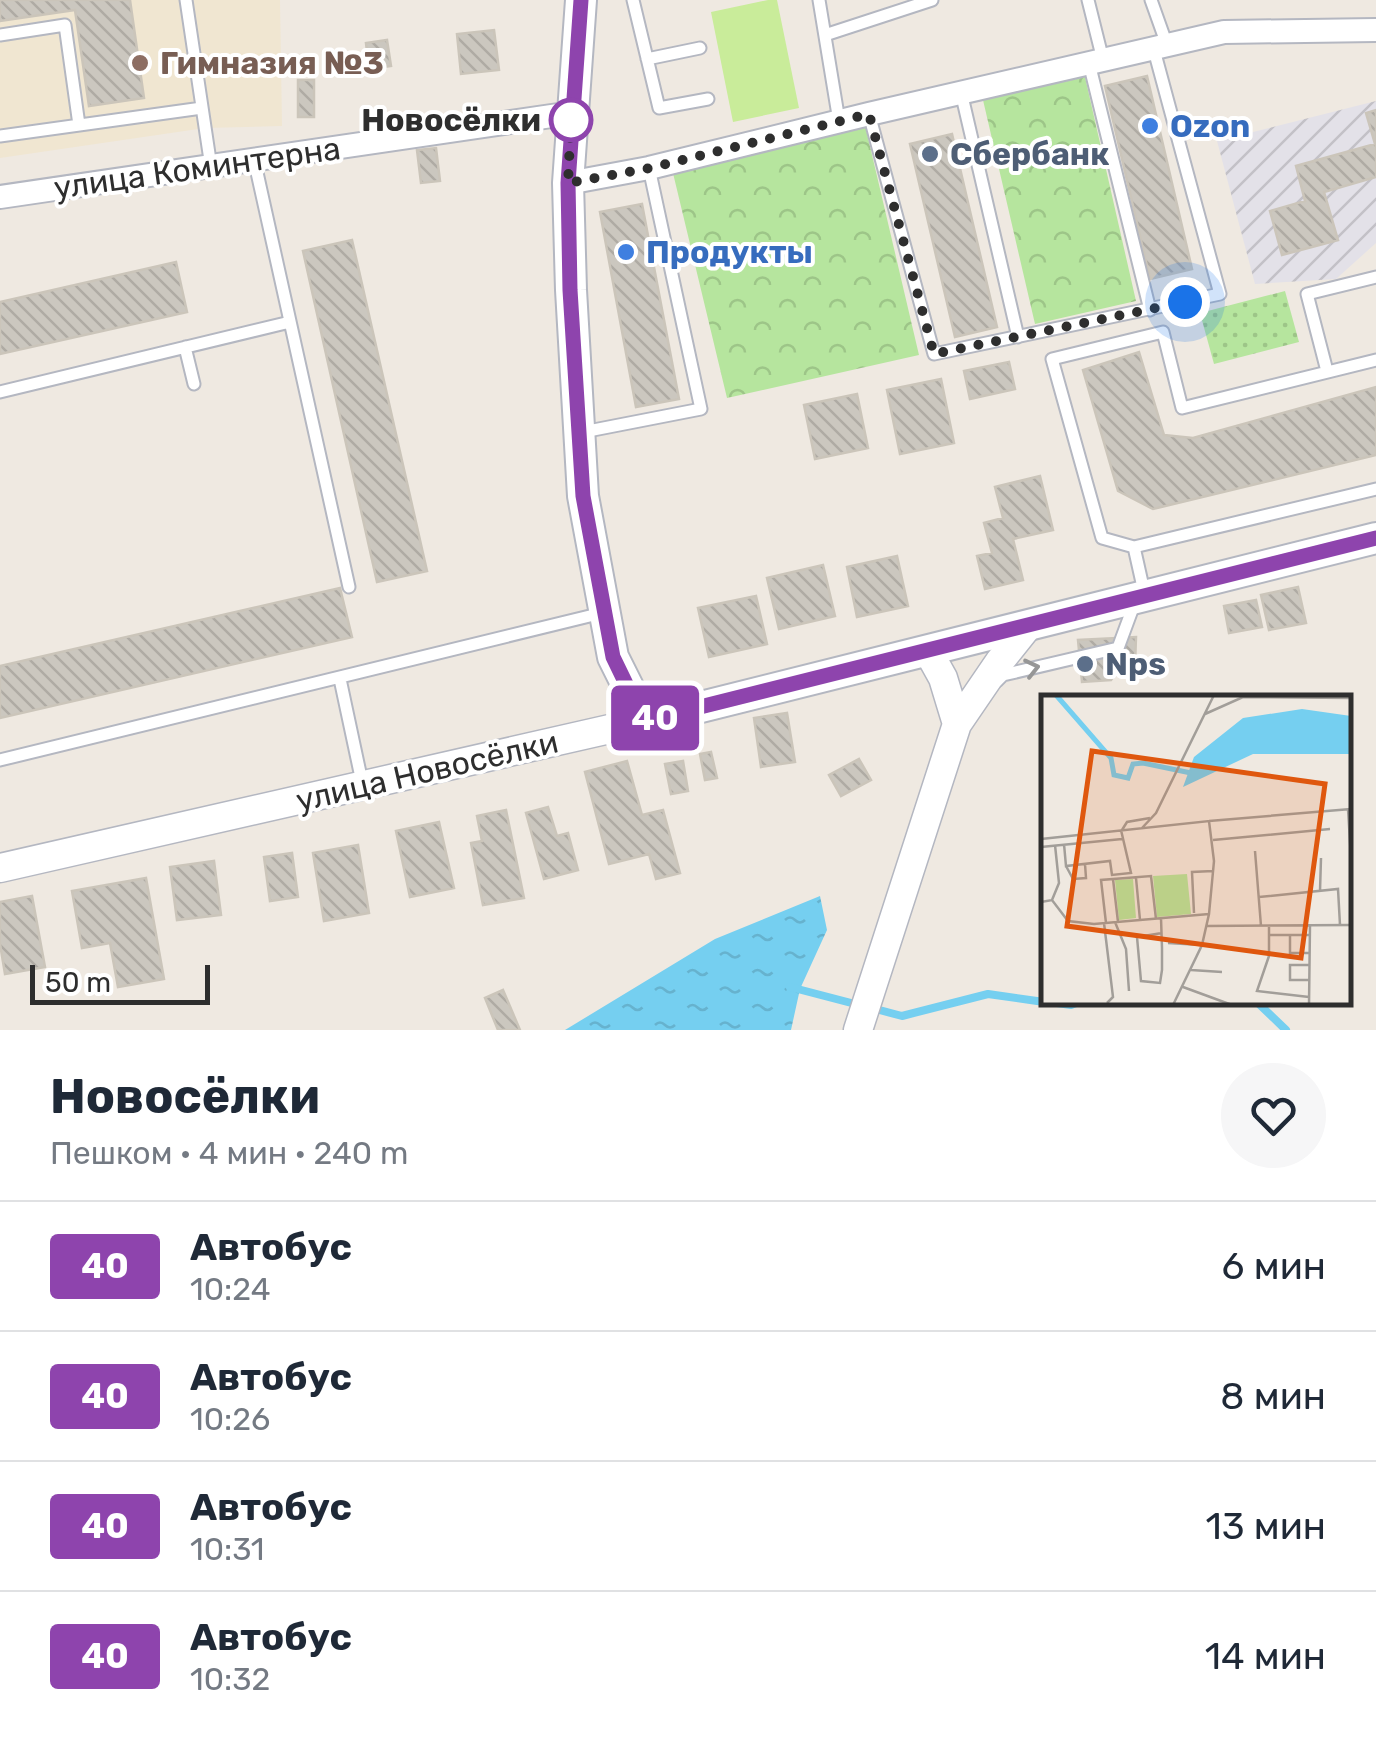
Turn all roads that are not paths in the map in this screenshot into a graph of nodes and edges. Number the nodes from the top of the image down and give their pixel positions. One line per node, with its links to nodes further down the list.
1 (186, 0): 17 (lane)
2 (581, 0): 18 (main road)
3 (633, 0): 13 (lane)
4 (819, 0): 10 (lane)
5 (932, 0): 10 (lane)
6 (1088, 0): 14 (lane)
7 (1150, 0): 11 (lane)
8 (1376, 30): 11 (street)
9 (0, 34): 21 (lane)
10 (826, 34): 20 (lane)
11 (1160, 47): 14 (street); 29 (lane)
12 (700, 48): 13 (lane)
13 (647, 59): 16 (lane)
14 (1096, 62): 15 (street); 29 (lane)
15 (961, 92): 19 (street); 31 (lane)
16 (708, 99)
17 (202, 108): 21 (lane); 24 (lane)
18 (572, 114): 23 (street, улица Коминтерна); 26 (main road)
19 (869, 114): 20 (street); 31 (lane)
20 (839, 121): 25 (street)
21 (79, 125): 22 (lane)
22 (0, 136)
23 (254, 158): 24 (street, улица Коминтерна); 30 (lane)
24 (211, 166): 27 (street, улица Коминтерна)
25 (650, 168): 26 (street); 37 (lane)
26 (568, 183): 37 (main road)
27 (0, 197)
28 (1376, 277): 34 (lane)
29 (1150, 310): 31 (lane)
30 (290, 322): 32 (lane); 41 (lane)
31 (1018, 338)
32 (185, 347): 35 (lane); 36 (lane)
33 (1376, 360): 34 (lane)
34 (1328, 371): 40 (lane)
35 (194, 384)
36 (0, 392)
37 (579, 433): 43 (main road)
38 (1376, 489): 40 (lane)
39 (1376, 538): 42 (main road, улица Новосёлки)
40 (1134, 547): 42 (lane)
41 (350, 588)
42 (1141, 597): 44 (main road, улица Новосёлки); 48 (lane, one-way to 42)
43 (604, 622): 46 (lane); 47 (main road)
44 (1028, 626): 45 (main road, улица Новосёлки); 48 (street)
45 (928, 651): 47 (main road, улица Новосёлки); 48 (street)
46 (340, 679): 49 (lane); 50 (lane)
47 (644, 721): 50 (street, улица Новосёлки)
48 (957, 724): 52 (street)
49 (0, 760)
50 (363, 786): 51 (street, улица Новосёлки)
51 (0, 868)
52 (858, 1029)

